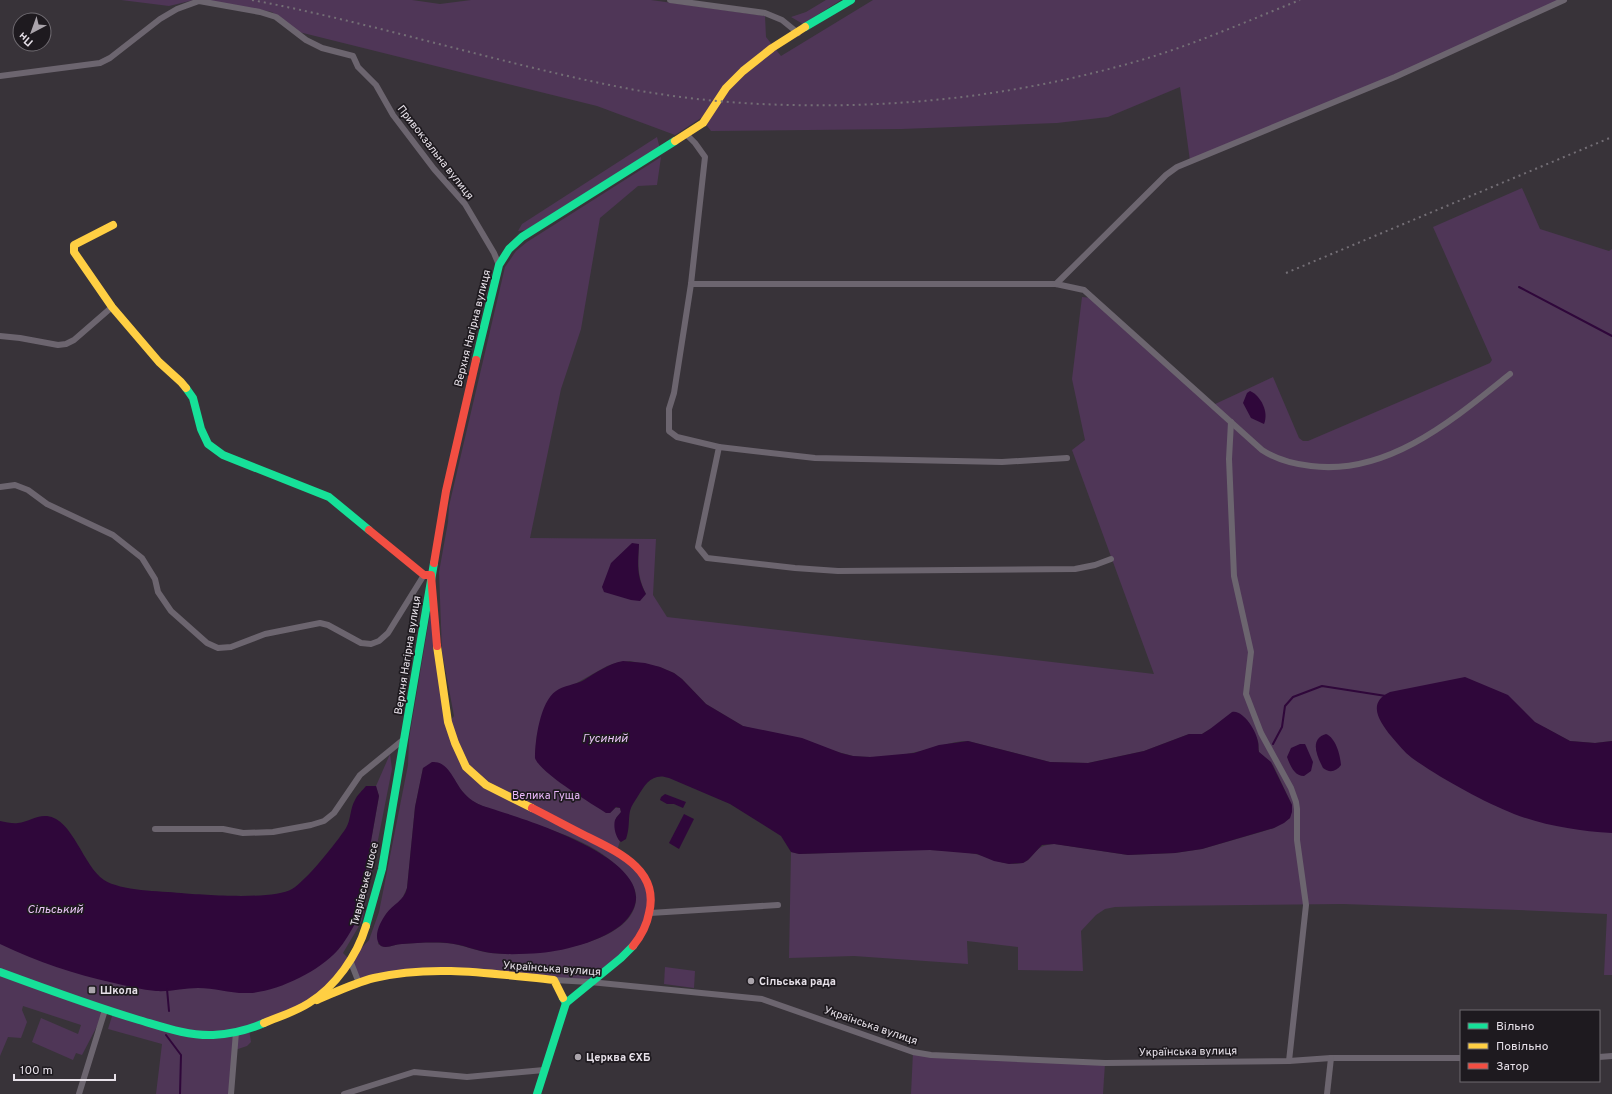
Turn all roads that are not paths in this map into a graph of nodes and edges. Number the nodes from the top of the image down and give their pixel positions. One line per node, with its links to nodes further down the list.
1 (670, 0): 4 (street)
2 (851, 0): 4 (main road, Верхня Нагірна вулиця)
3 (1564, 0): 10 (street)
4 (798, 33): 6 (main road, Верхня Нагірна вулиця)
5 (0, 76): 8 (street, Привокзальна вулиця)
6 (686, 134): 8 (main road, Верхня Нагірна вулиця); 9 (street)
7 (113, 225): 11 (main road)
8 (499, 266): 19 (main road, Верхня Нагірна вулиця)
9 (691, 284): 10 (street); 15 (street)
10 (1056, 284): 14 (street)
11 (112, 307): 12 (street); 19 (main road)
12 (0, 336)
13 (1510, 374): 14 (street)
14 (1231, 422): 37 (street)
15 (719, 447): 16 (street); 18 (street)
16 (1068, 458)
17 (0, 487): 19 (street)
18 (1111, 559)
19 (428, 575): 20 (main road, Верхня Нагірна вулиця); 23 (main road)
20 (404, 739): 21 (street); 24 (main road, Тиврівське шосе)
21 (155, 829)
22 (778, 906): 23 (street)
23 (650, 913): 28 (main road)
24 (350, 960): 27 (street); 30 (main road, Тиврівське шосе)
25 (0, 972): 31 (main road, Тиврівське шосе)
26 (554, 980): 27 (main road, Українська вулиця); 28 (street, Українська вулиця); 29 (main road)
27 (359, 982): 30 (main road, Українська вулиця)
28 (590, 982): 29 (main road); 37 (street, Українська вулиця)
29 (566, 1003): 38 (main road)
30 (308, 1004): 32 (main road, Тиврівське шосе)
31 (105, 1010): 32 (main road, Тиврівське шосе); 39 (street)
32 (236, 1032): 40 (street)
33 (1612, 1056): 34 (street)
34 (1600, 1057)
35 (1332, 1058): 36 (street, Українська вулиця); 37 (street, Українська вулиця); 43 (street)
36 (1460, 1058)
37 (1289, 1061)
38 (544, 1070): 41 (street); 42 (main road)
39 (79, 1094)
40 (231, 1094)
41 (344, 1094)
42 (537, 1094)
43 (1327, 1094)

